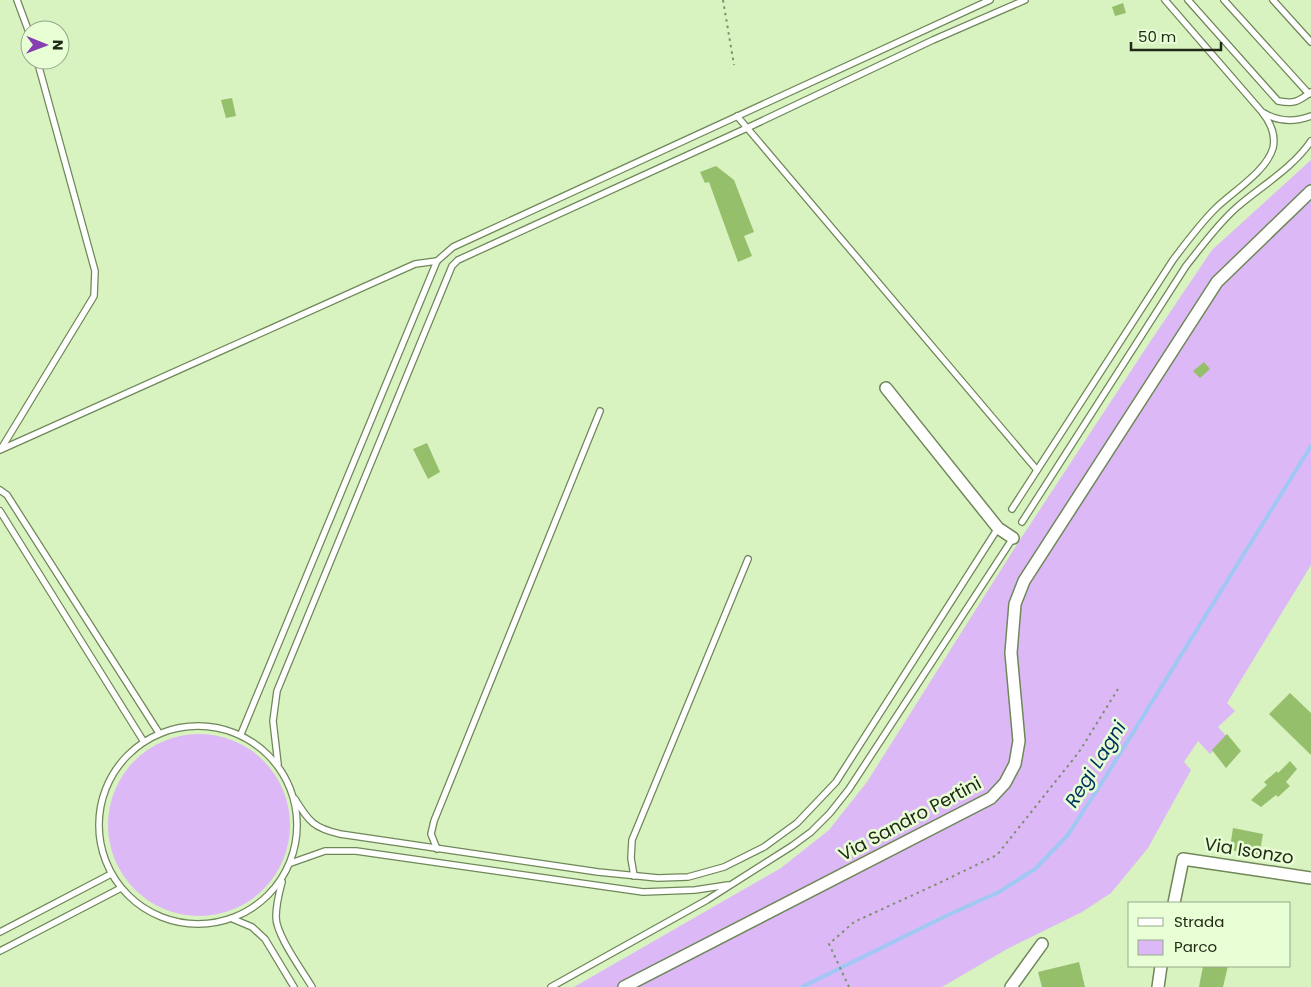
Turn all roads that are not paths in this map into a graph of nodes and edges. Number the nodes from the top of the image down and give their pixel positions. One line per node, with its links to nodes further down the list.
1 (17, 0): 8 (lane)
2 (990, 0): 13 (lane)
3 (1025, 0): 15 (lane)
4 (1165, 0): 12 (lane)
5 (1188, 0): 11 (lane)
6 (1224, 0): 11 (lane)
7 (1273, 0): 9 (lane)
8 (24, 20)
9 (1311, 42)
10 (40, 70): 21 (lane)
11 (1310, 93)
12 (1262, 112): 14 (lane); 22 (lane)
13 (737, 116): 15 (lane); 18 (lane)
14 (1311, 116)
15 (747, 128): 22 (lane); 33 (lane)
16 (1311, 142): 26 (lane)
17 (1311, 191): 52 (street, Via Sandro Pertini)
18 (437, 261): 21 (lane); 31 (lane)
19 (886, 388): 27 (street)
20 (600, 411): 35 (lane)
21 (0, 450)
22 (1037, 470): 24 (lane)
23 (0, 490): 30 (lane)
24 (1012, 509)
25 (0, 510): 32 (lane)
26 (1022, 522)
27 (998, 528): 28 (street); 38 (lane)
28 (1013, 538): 41 (lane)
29 (748, 559): 38 (lane)
30 (159, 733): 31 (lane); 32 (lane)
31 (241, 734): 33 (lane)
32 (144, 742): 37 (lane)
33 (278, 764): 34 (lane)
34 (295, 799): 35 (lane); 36 (lane)
35 (437, 848): 38 (lane)
36 (291, 863): 40 (lane); 41 (lane)
37 (111, 874): 42 (lane); 45 (lane)
38 (634, 876)
39 (1311, 878): 43 (street, Via Isonzo)
40 (282, 880): 44 (lane); 50 (lane)
41 (733, 884): 51 (lane)
42 (121, 888): 44 (lane); 47 (lane)
43 (1174, 902)
44 (233, 919): 49 (lane)
45 (0, 932)
46 (1042, 944): 53 (street)
47 (0, 950)
48 (1161, 967): 54 (street)
49 (294, 987)
50 (312, 987)
51 (551, 987)
52 (624, 987)
53 (1011, 987)
54 (1158, 987)

